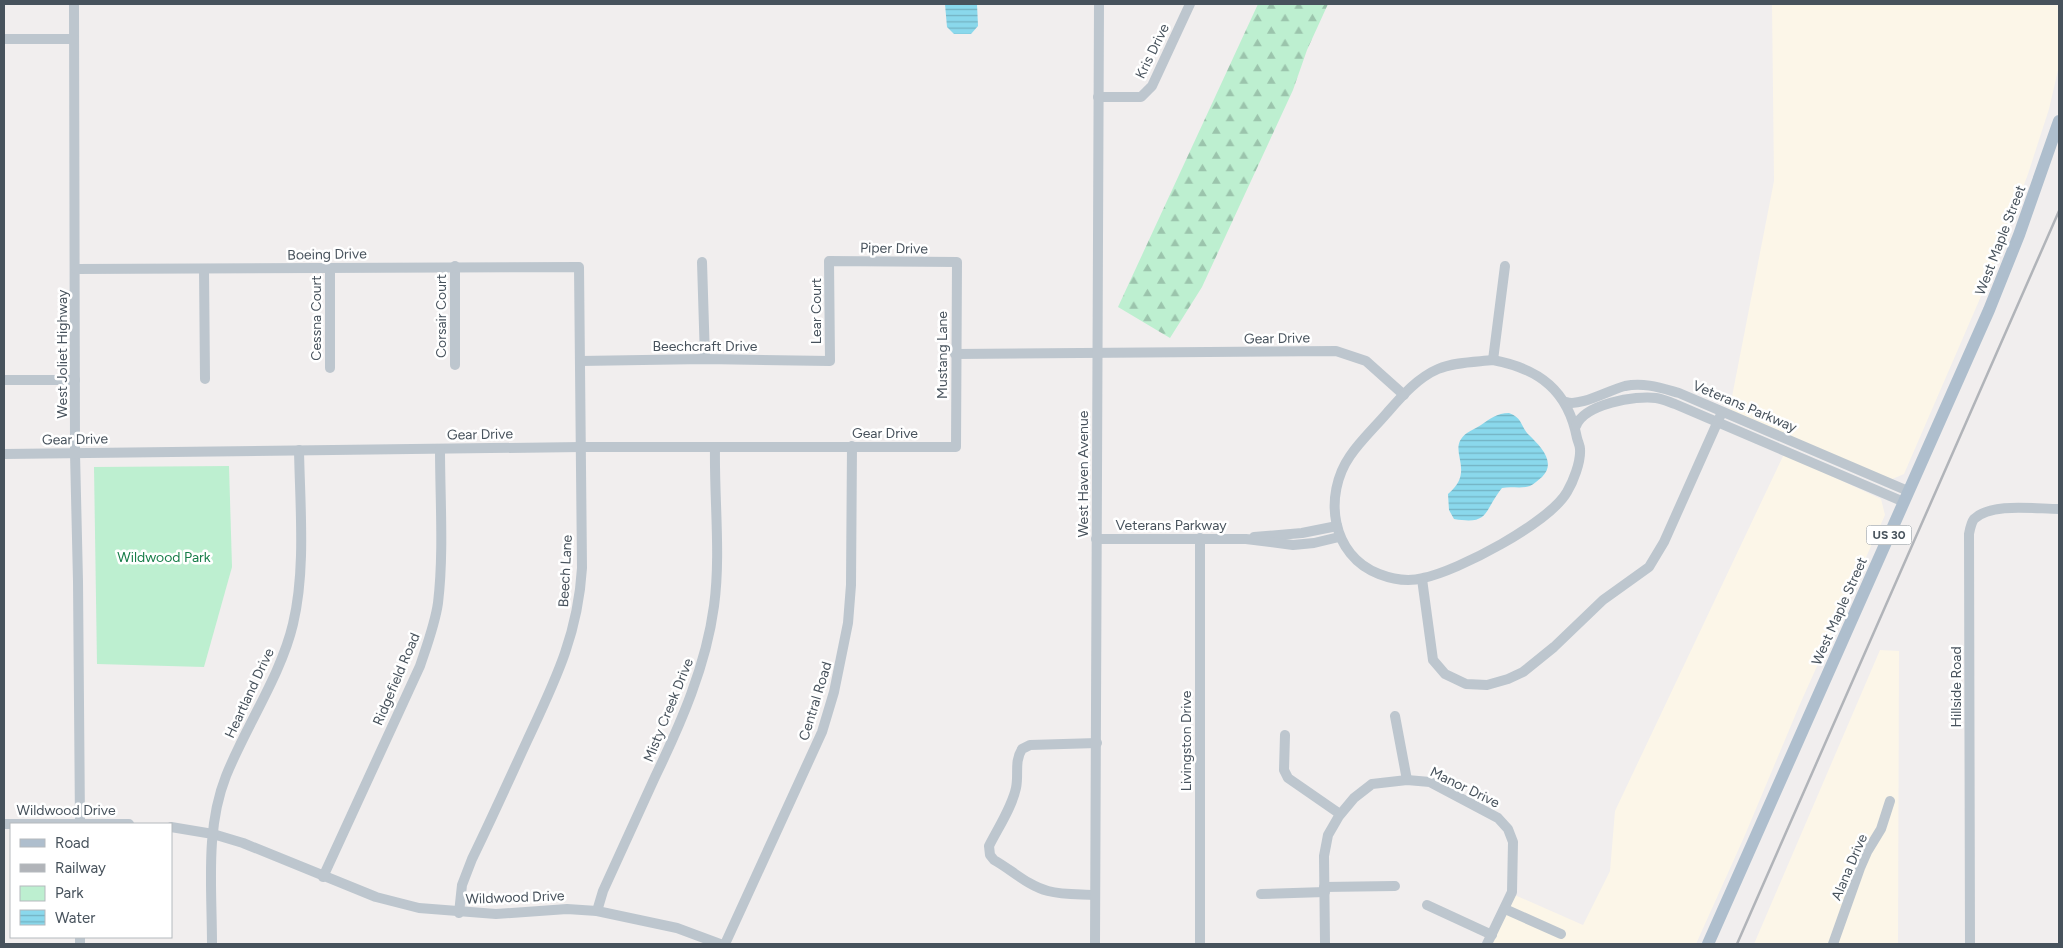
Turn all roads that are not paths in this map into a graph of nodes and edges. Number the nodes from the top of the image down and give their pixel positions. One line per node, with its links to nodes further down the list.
1 (74, 4): 5 (street, West Joliet Highway)
2 (1099, 4): 6 (street, West Haven Avenue)
3 (1190, 4): 6 (street, Kris Drive)
4 (4, 39): 5 (street)
5 (74, 39): 16 (street, West Joliet Highway)
6 (1098, 97): 18 (street, West Haven Avenue)
7 (2059, 120): 40 (main road, West Maple Street / US 30)
8 (830, 261): 10 (street, Piper Drive); 22 (street, Lear Court)
9 (702, 262): 19 (street)
10 (957, 262): 17 (street, Mustang Lane)
11 (455, 266): 13 (street, Boeing Drive); 14 (street, Boeing Drive); 23 (street, Corsair Court)
12 (1505, 266): 20 (street)
13 (579, 267): 21 (street, Beech Lane)
14 (330, 268): 15 (street, Boeing Drive); 24 (street, Cessna Court)
15 (204, 269): 16 (street, Boeing Drive); 25 (street)
16 (76, 270): 27 (street, West Joliet Highway)
17 (955, 354): 18 (street, Gear Drive); 35 (street, Mustang Lane)
18 (1098, 354): 28 (street, Gear Drive); 44 (street, West Haven Avenue)
19 (705, 359): 21 (street, Beechcraft Drive); 22 (street, Beechcraft Drive)
20 (1493, 360): 28 (street); 29 (street)
21 (580, 361): 32 (street, Beech Lane)
22 (830, 361)
23 (455, 365)
24 (330, 368)
25 (205, 379)
26 (4, 380): 27 (street)
27 (75, 380): 38 (street, West Joliet Highway)
28 (1404, 395): 42 (street)
29 (1566, 402): 30 (street, Veterans Parkway); 31 (street)
30 (1719, 417): 31 (street, Veterans Parkway); 40 (street, Veterans Parkway); 45 (street)
31 (1576, 426): 45 (street)
32 (581, 446): 34 (street, Gear Drive); 36 (street, Gear Drive); 63 (street, Beech Lane)
33 (852, 446): 34 (street, Gear Drive); 35 (street, Gear Drive); 68 (street, Central Road)
34 (715, 447): 62 (street, Misty Creek Drive)
35 (956, 447)
36 (440, 449): 37 (street, Gear Drive); 55 (street, Ridgefield Road)
37 (299, 450): 38 (street, Gear Drive); 54 (street, Heartland Drive)
38 (75, 453): 39 (street, Gear Drive); 52 (street, West Joliet Highway)
39 (4, 454)
40 (1906, 497): 72 (main road, West Maple Street / US 30)
41 (2059, 509): 74 (street, Hillside Road)
42 (1338, 531): 43 (street, Veterans Parkway); 45 (street)
43 (1200, 538): 44 (street, Veterans Parkway); 70 (street, Livingston Drive)
44 (1096, 539): 48 (street, West Haven Avenue)
45 (1422, 579)
46 (1395, 716): 49 (street)
47 (1285, 735): 51 (street)
48 (1097, 743): 59 (street, West Haven Avenue); 59 (street)
49 (1407, 780): 51 (street, Manor Drive); 61 (street, Manor Drive)
50 (1890, 801): 73 (street, Alana Drive)
51 (1340, 814): 57 (street, Manor Drive)
52 (80, 823)
53 (172, 827): 54 (street, Wildwood Drive)
54 (213, 834): 55 (street, Wildwood Drive); 66 (street, Heartland Drive)
55 (323, 877): 63 (street, Wildwood Drive)
56 (1395, 886): 57 (street)
57 (1324, 890): 58 (street); 71 (street, Manor Drive)
58 (1262, 894)
59 (1095, 895): 69 (street, West Haven Avenue)
60 (1427, 905): 65 (street)
61 (1505, 909): 64 (street); 65 (street, Manor Drive)
62 (597, 911): 63 (street, Wildwood Drive); 67 (street, Wildwood Drive)
63 (459, 912)
64 (1561, 934)
65 (1490, 940)
66 (212, 944)
67 (720, 944)
68 (726, 944)
69 (1096, 944)
70 (1200, 944)
71 (1325, 944)
72 (1708, 944)
73 (1832, 944)
74 (1970, 944)

